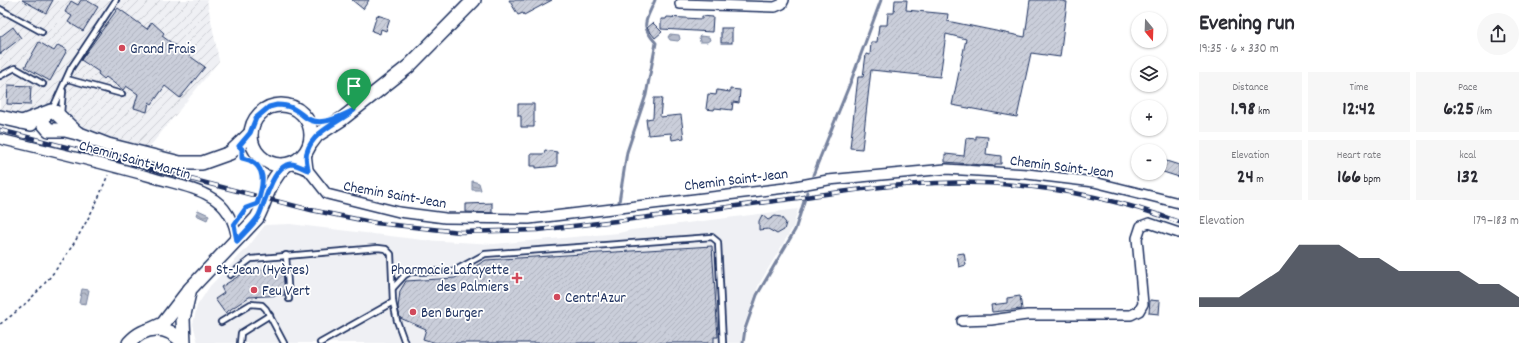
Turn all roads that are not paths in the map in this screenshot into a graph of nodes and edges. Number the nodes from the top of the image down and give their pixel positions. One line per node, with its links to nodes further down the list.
1 (116, 0): 8 (lane)
2 (474, 0): 12 (main road)
3 (784, 0): 4 (street)
4 (680, 4)
5 (0, 9): 6 (lane)
6 (42, 32)
7 (0, 76): 9 (lane)
8 (67, 79): 10 (lane); 11 (lane)
9 (43, 84)
10 (64, 87): 15 (lane); 15 (lane)
11 (122, 94)
12 (354, 110): 14 (main road); 18 (main road)
13 (0, 117): 15 (main road)
14 (306, 118): 16 (main road); 18 (main road)
15 (53, 119): 19 (main road)
16 (250, 133): 19 (main road); 20 (main road)
17 (0, 139): 26 (street, Chemin Saint-Martin)
18 (308, 148): 21 (main road); 22 (street, Chemin Saint-Jean)
19 (236, 153): 20 (main road)
20 (260, 158): 21 (main road); 23 (main road)
21 (289, 165): 22 (street); 23 (main road)
22 (308, 170): 24 (street, Chemin Saint-Jean)
23 (266, 182): 26 (main road)
24 (1179, 204)
25 (1179, 233): 34 (street)
26 (237, 241): 30 (main road)
27 (286, 255): 28 (lane); 29 (lane); 31 (lane)
28 (230, 275)
29 (393, 288): 32 (lane); 43 (lane)
30 (190, 289): 36 (main road); 38 (main road)
31 (289, 299)
32 (394, 302): 41 (lane); 42 (lane)
33 (270, 315): 35 (lane); 39 (lane); 40 (lane)
34 (962, 320)
35 (220, 322)
36 (152, 329): 37 (main road); 38 (main road)
37 (129, 343)
38 (184, 343)
39 (240, 343)
40 (284, 343)
41 (320, 343)
42 (405, 343)
43 (723, 343)

